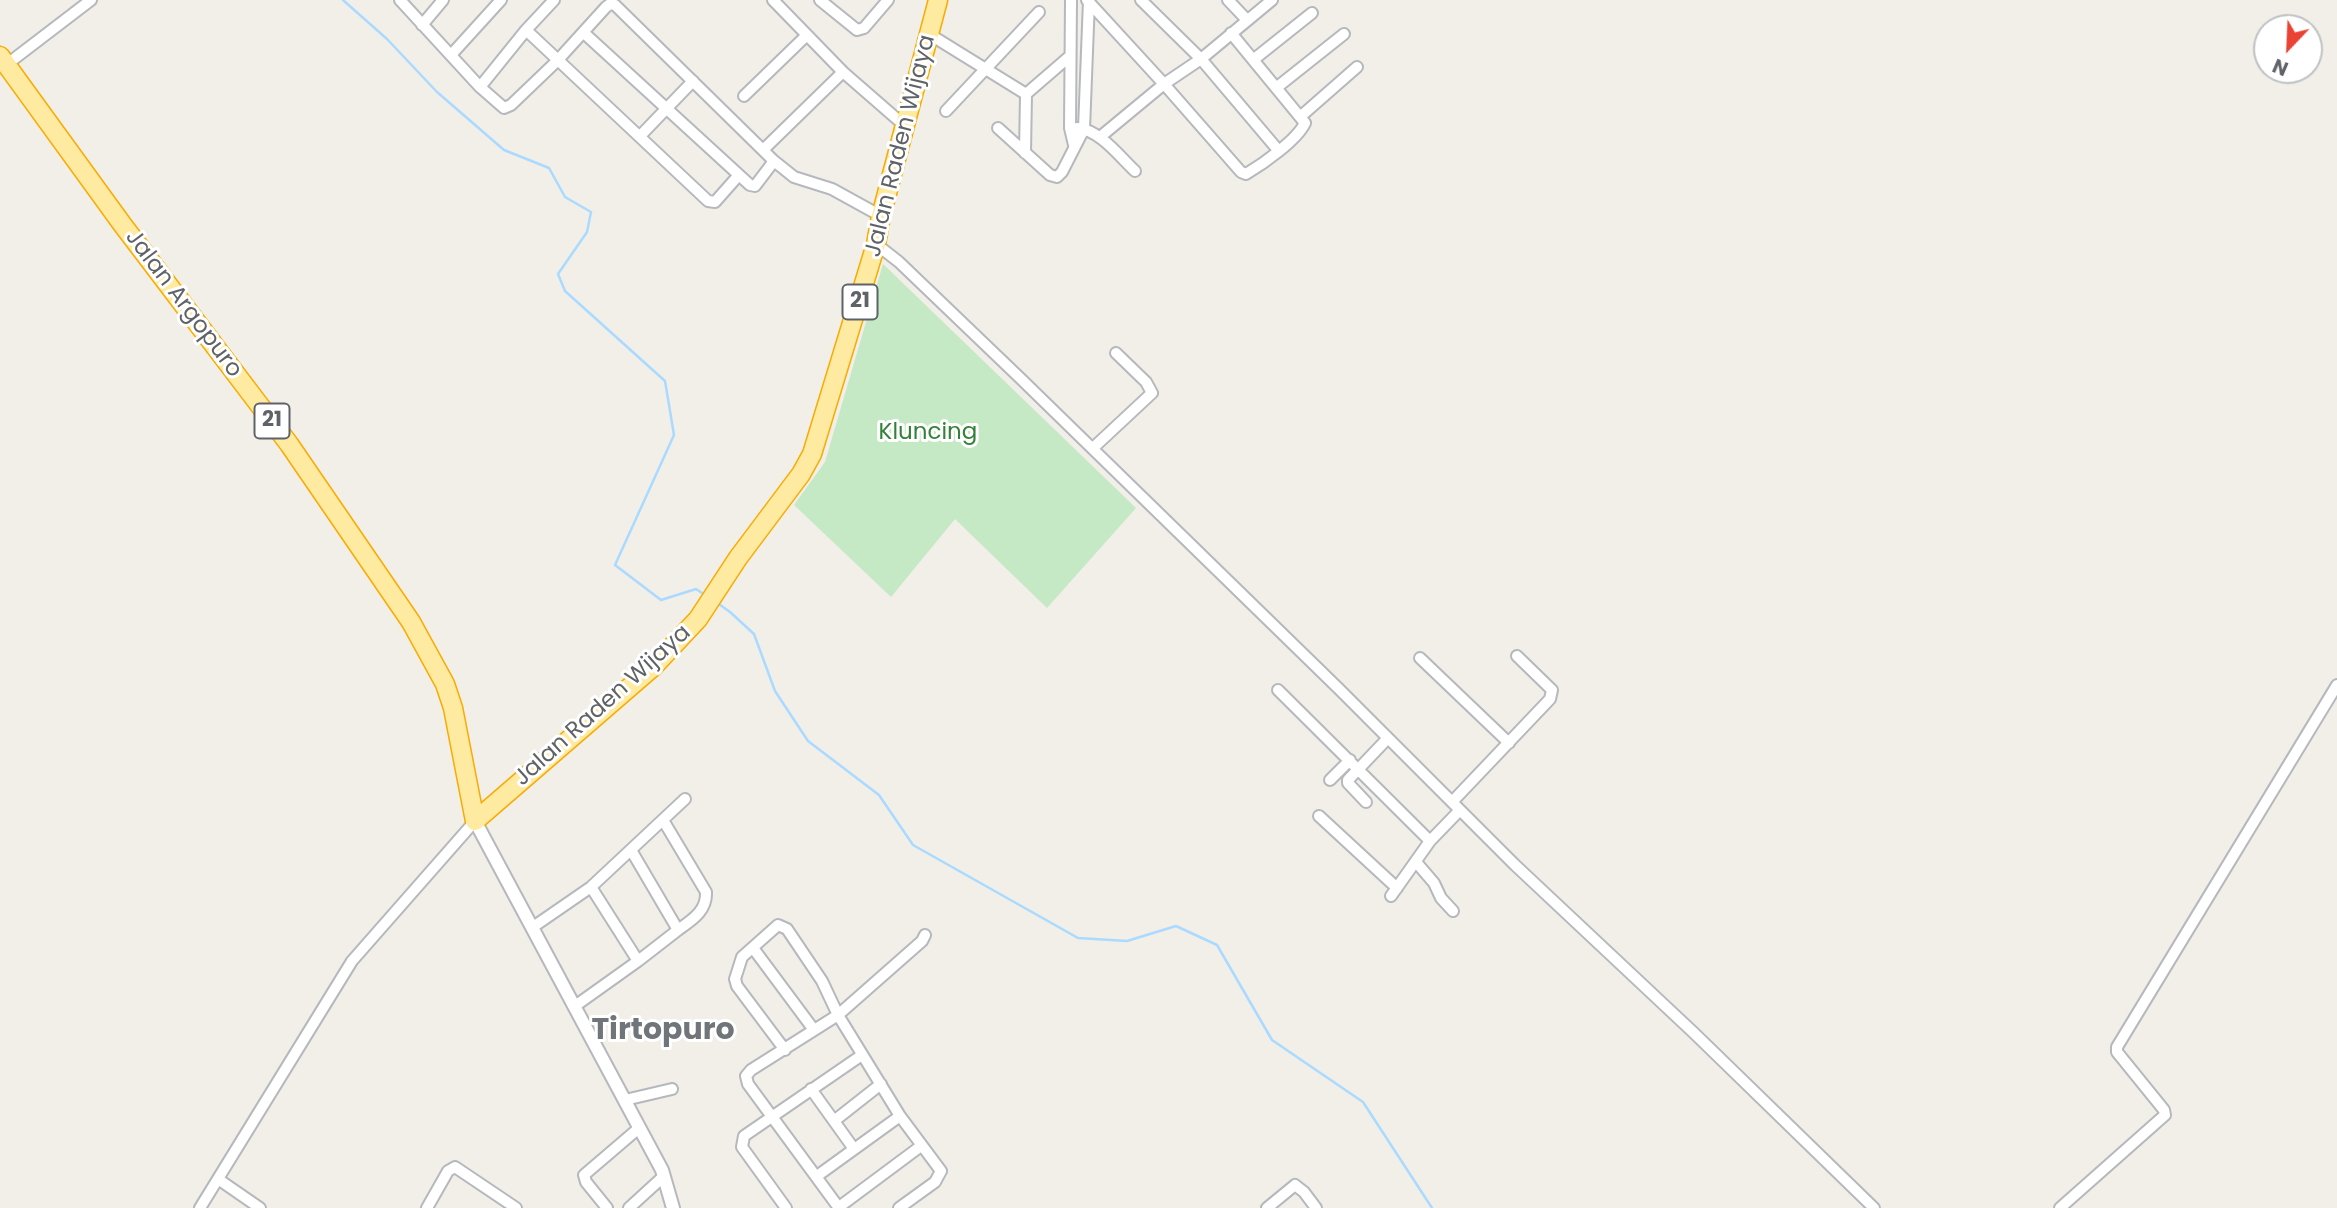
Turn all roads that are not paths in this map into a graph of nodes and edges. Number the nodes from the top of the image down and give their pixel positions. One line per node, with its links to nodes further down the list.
1 (91, 0): 29 (street)
2 (400, 0): 18 (street)
3 (443, 0): 18 (street)
4 (501, 0): 25 (street)
5 (773, 0): 24 (street)
6 (820, 0): 7 (street)
7 (888, 0)
8 (937, 0): 22 (highway, Jalan Raden Wijaya / 21)
9 (1071, 0): 26 (street)
10 (1088, 0): 35 (street); 46 (street)
11 (1141, 0): 27 (street)
12 (1228, 0): 17 (street)
13 (1272, 0): 17 (street)
14 (551, 1): 19 (street)
15 (1039, 12): 32 (street)
16 (1312, 13): 28 (street)
17 (1247, 20): 21 (street)
18 (422, 25): 25 (street)
19 (526, 30): 30 (street); 36 (street)
20 (584, 33): 30 (street); 34 (street); 40 (street)
21 (1231, 33): 27 (street); 28 (street)
22 (929, 34): 32 (street); 43 (highway, Jalan Raden Wijaya / 21)
23 (1345, 34): 37 (street)
24 (807, 35): 33 (street); 39 (street)
25 (451, 55): 36 (street)
26 (1070, 56): 38 (street); 45 (street)
27 (1201, 60): 35 (street); 51 (street)
28 (1253, 60): 37 (street)
29 (3, 61): 73 (highway, Jalan Argopuro / 21)
30 (557, 61): 36 (street); 47 (street)
31 (1357, 66): 42 (street)
32 (986, 69): 38 (street); 41 (street)
33 (843, 72): 43 (street); 50 (street)
34 (692, 81): 40 (street); 50 (street)
35 (1164, 84): 48 (street); 51 (street)
36 (480, 86)
37 (1276, 88): 42 (street)
38 (1026, 94): 52 (street)
39 (744, 96)
40 (666, 107): 47 (street); 55 (street)
41 (946, 111)
42 (1300, 117): 51 (street)
43 (905, 126): 56 (highway, Jalan Raden Wijaya / 21)
44 (998, 128): 52 (street)
45 (1070, 128): 46 (street); 49 (street)
46 (1084, 129): 48 (street); 49 (street)
47 (641, 135): 55 (street)
48 (1100, 137): 54 (street)
49 (1074, 145): 52 (street)
50 (764, 149): 53 (street)
51 (1278, 150)
52 (1025, 153)
53 (774, 161): 55 (street); 56 (street)
54 (1135, 171)
55 (738, 176)
56 (881, 216): 57 (highway, Jalan Raden Wijaya / 21)
57 (876, 244): 59 (street); 73 (highway, Jalan Raden Wijaya / 21)
58 (1116, 353): 59 (street)
59 (1093, 448): 64 (street)
60 (1517, 656): 65 (street)
61 (1420, 658): 65 (street)
62 (2337, 684): 115 (street)
63 (1278, 690): 66 (street)
64 (1388, 738): 66 (street); 70 (street)
65 (1508, 743): 70 (street)
66 (1355, 764): 67 (street); 69 (street); 74 (street)
67 (1330, 780)
68 (685, 799): 72 (street)
69 (1366, 802)
70 (1456, 806): 74 (street); 114 (street)
71 (1319, 816): 76 (street)
72 (663, 820): 75 (street); 80 (street)
73 (475, 821): 79 (street); 101 (street)
74 (1430, 841): 76 (street)
75 (631, 849): 77 (street); 80 (street)
76 (1416, 862): 78 (street)
77 (591, 887): 79 (street); 83 (street)
78 (1453, 911)
79 (533, 927): 84 (street)
80 (678, 930): 83 (street)
81 (925, 935): 85 (street)
82 (753, 948): 85 (street); 86 (street); 87 (street)
83 (638, 961): 84 (street)
84 (575, 1006): 92 (street)
85 (838, 1015): 86 (street); 88 (street)
86 (814, 1030): 87 (street)
87 (785, 1050): 93 (street)
88 (863, 1055): 89 (street); 91 (street)
89 (881, 1084): 94 (street); 95 (street)
90 (673, 1089): 92 (street)
91 (811, 1089): 93 (street); 95 (street)
92 (625, 1100): 96 (street)
93 (772, 1116): 100 (street); 109 (street)
94 (900, 1116): 97 (street); 98 (street)
95 (834, 1121): 98 (street)
96 (639, 1128): 99 (street); 106 (street)
97 (921, 1146): 110 (street); 111 (street)
98 (854, 1149): 100 (street)
99 (664, 1176): 107 (street); 108 (street)
100 (817, 1177): 110 (street)
101 (218, 1179): 102 (street); 103 (street)
102 (200, 1208)
103 (260, 1208)
104 (427, 1208): 105 (street)
105 (516, 1208)
106 (607, 1208)
107 (629, 1208)
108 (673, 1208)
109 (786, 1208)
110 (839, 1208)
111 (900, 1208)
112 (1267, 1208): 113 (street)
113 (1317, 1208)
114 (1874, 1208)
115 (2060, 1208)

